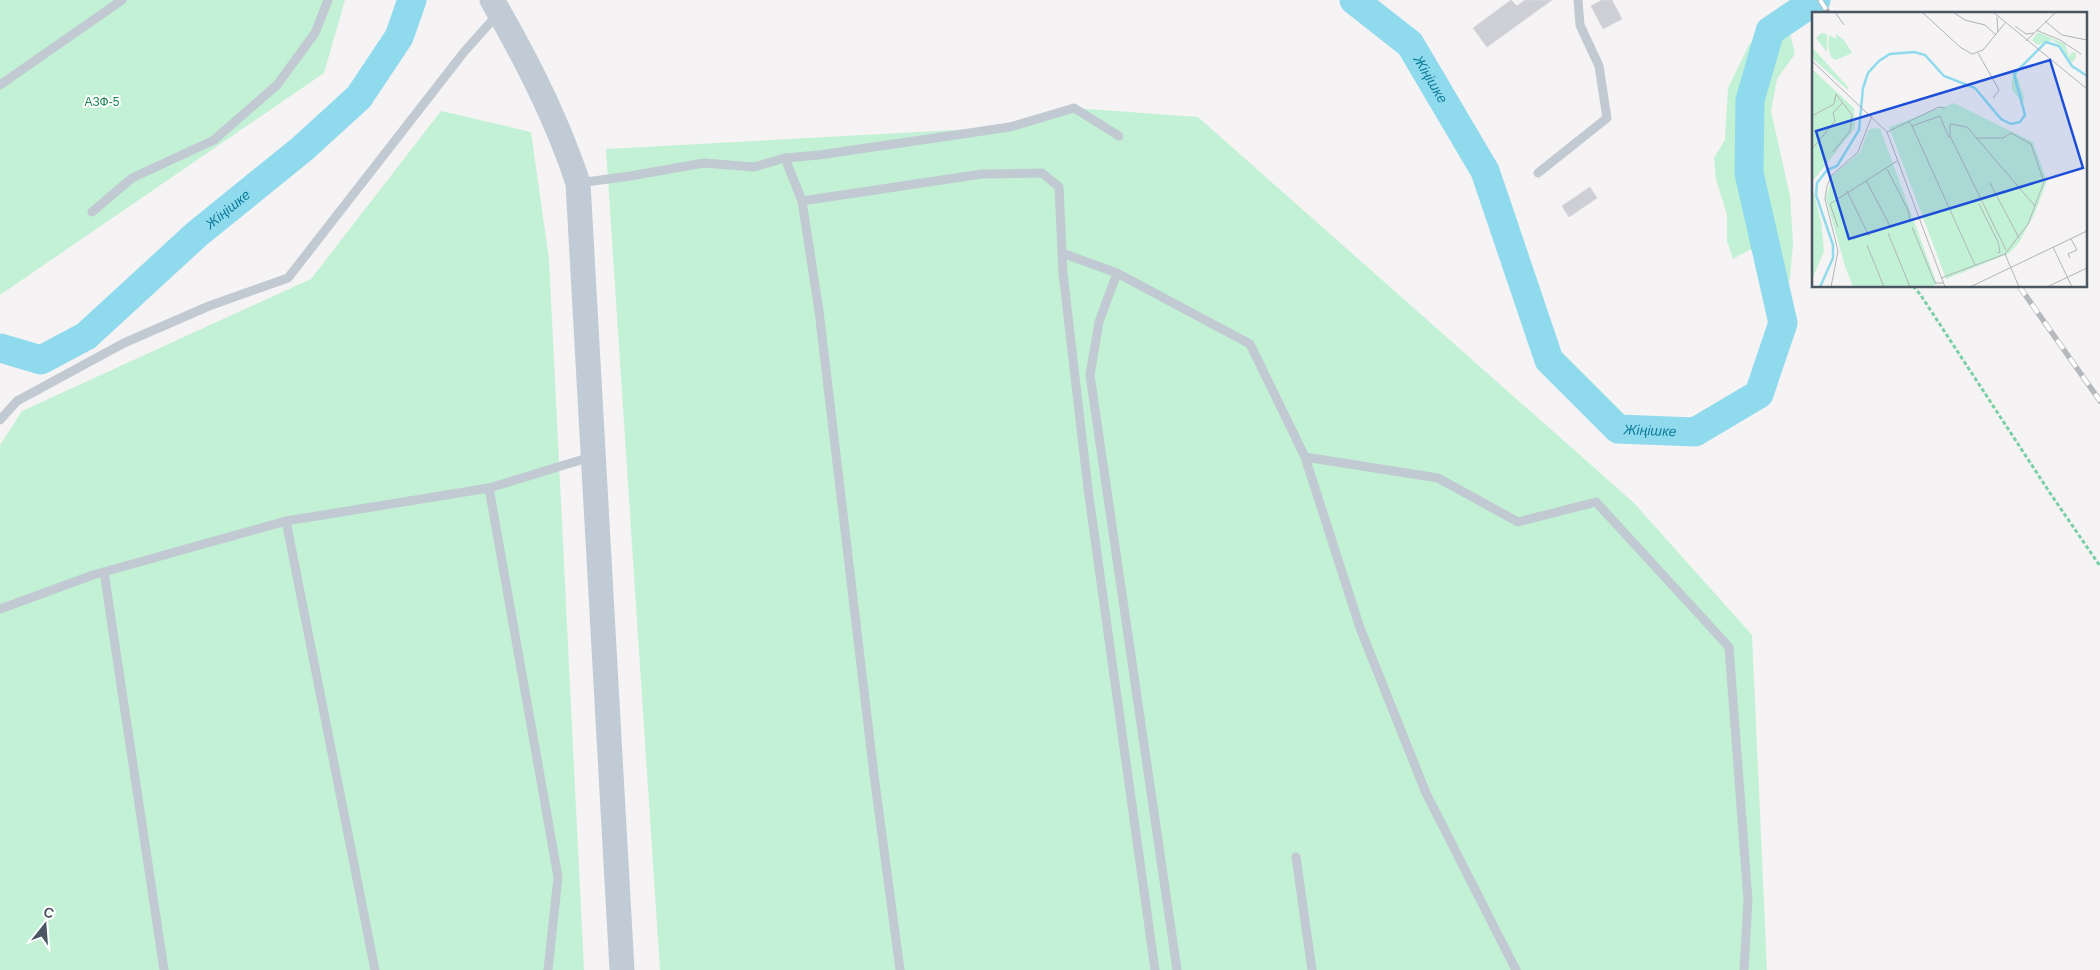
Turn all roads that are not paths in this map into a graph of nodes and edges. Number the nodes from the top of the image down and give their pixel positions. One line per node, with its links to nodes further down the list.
1 (122, 0): 5 (lane)
2 (328, 0): 11 (lane)
3 (1578, 0): 8 (lane)
4 (496, 6): 9 (street); 14 (lane)
5 (0, 85)
6 (1119, 136): 7 (lane)
7 (785, 158): 9 (lane); 10 (lane)
8 (1538, 173)
9 (578, 183): 15 (street)
10 (802, 201): 12 (lane); 26 (lane)
11 (92, 212)
12 (1062, 253): 13 (lane); 27 (lane)
13 (1117, 273): 16 (lane); 28 (lane)
14 (0, 420)
15 (594, 451): 17 (lane); 25 (street)
16 (1305, 457): 30 (lane); 31 (lane)
17 (489, 488): 18 (lane); 24 (lane)
18 (286, 521): 19 (lane); 23 (lane)
19 (104, 572): 20 (lane); 22 (lane)
20 (0, 609)
21 (1296, 858): 29 (lane)
22 (164, 970)
23 (375, 970)
24 (548, 970)
25 (622, 970)
26 (900, 970)
27 (1155, 970)
28 (1177, 970)
29 (1312, 970)
30 (1516, 970)
31 (1744, 970)

